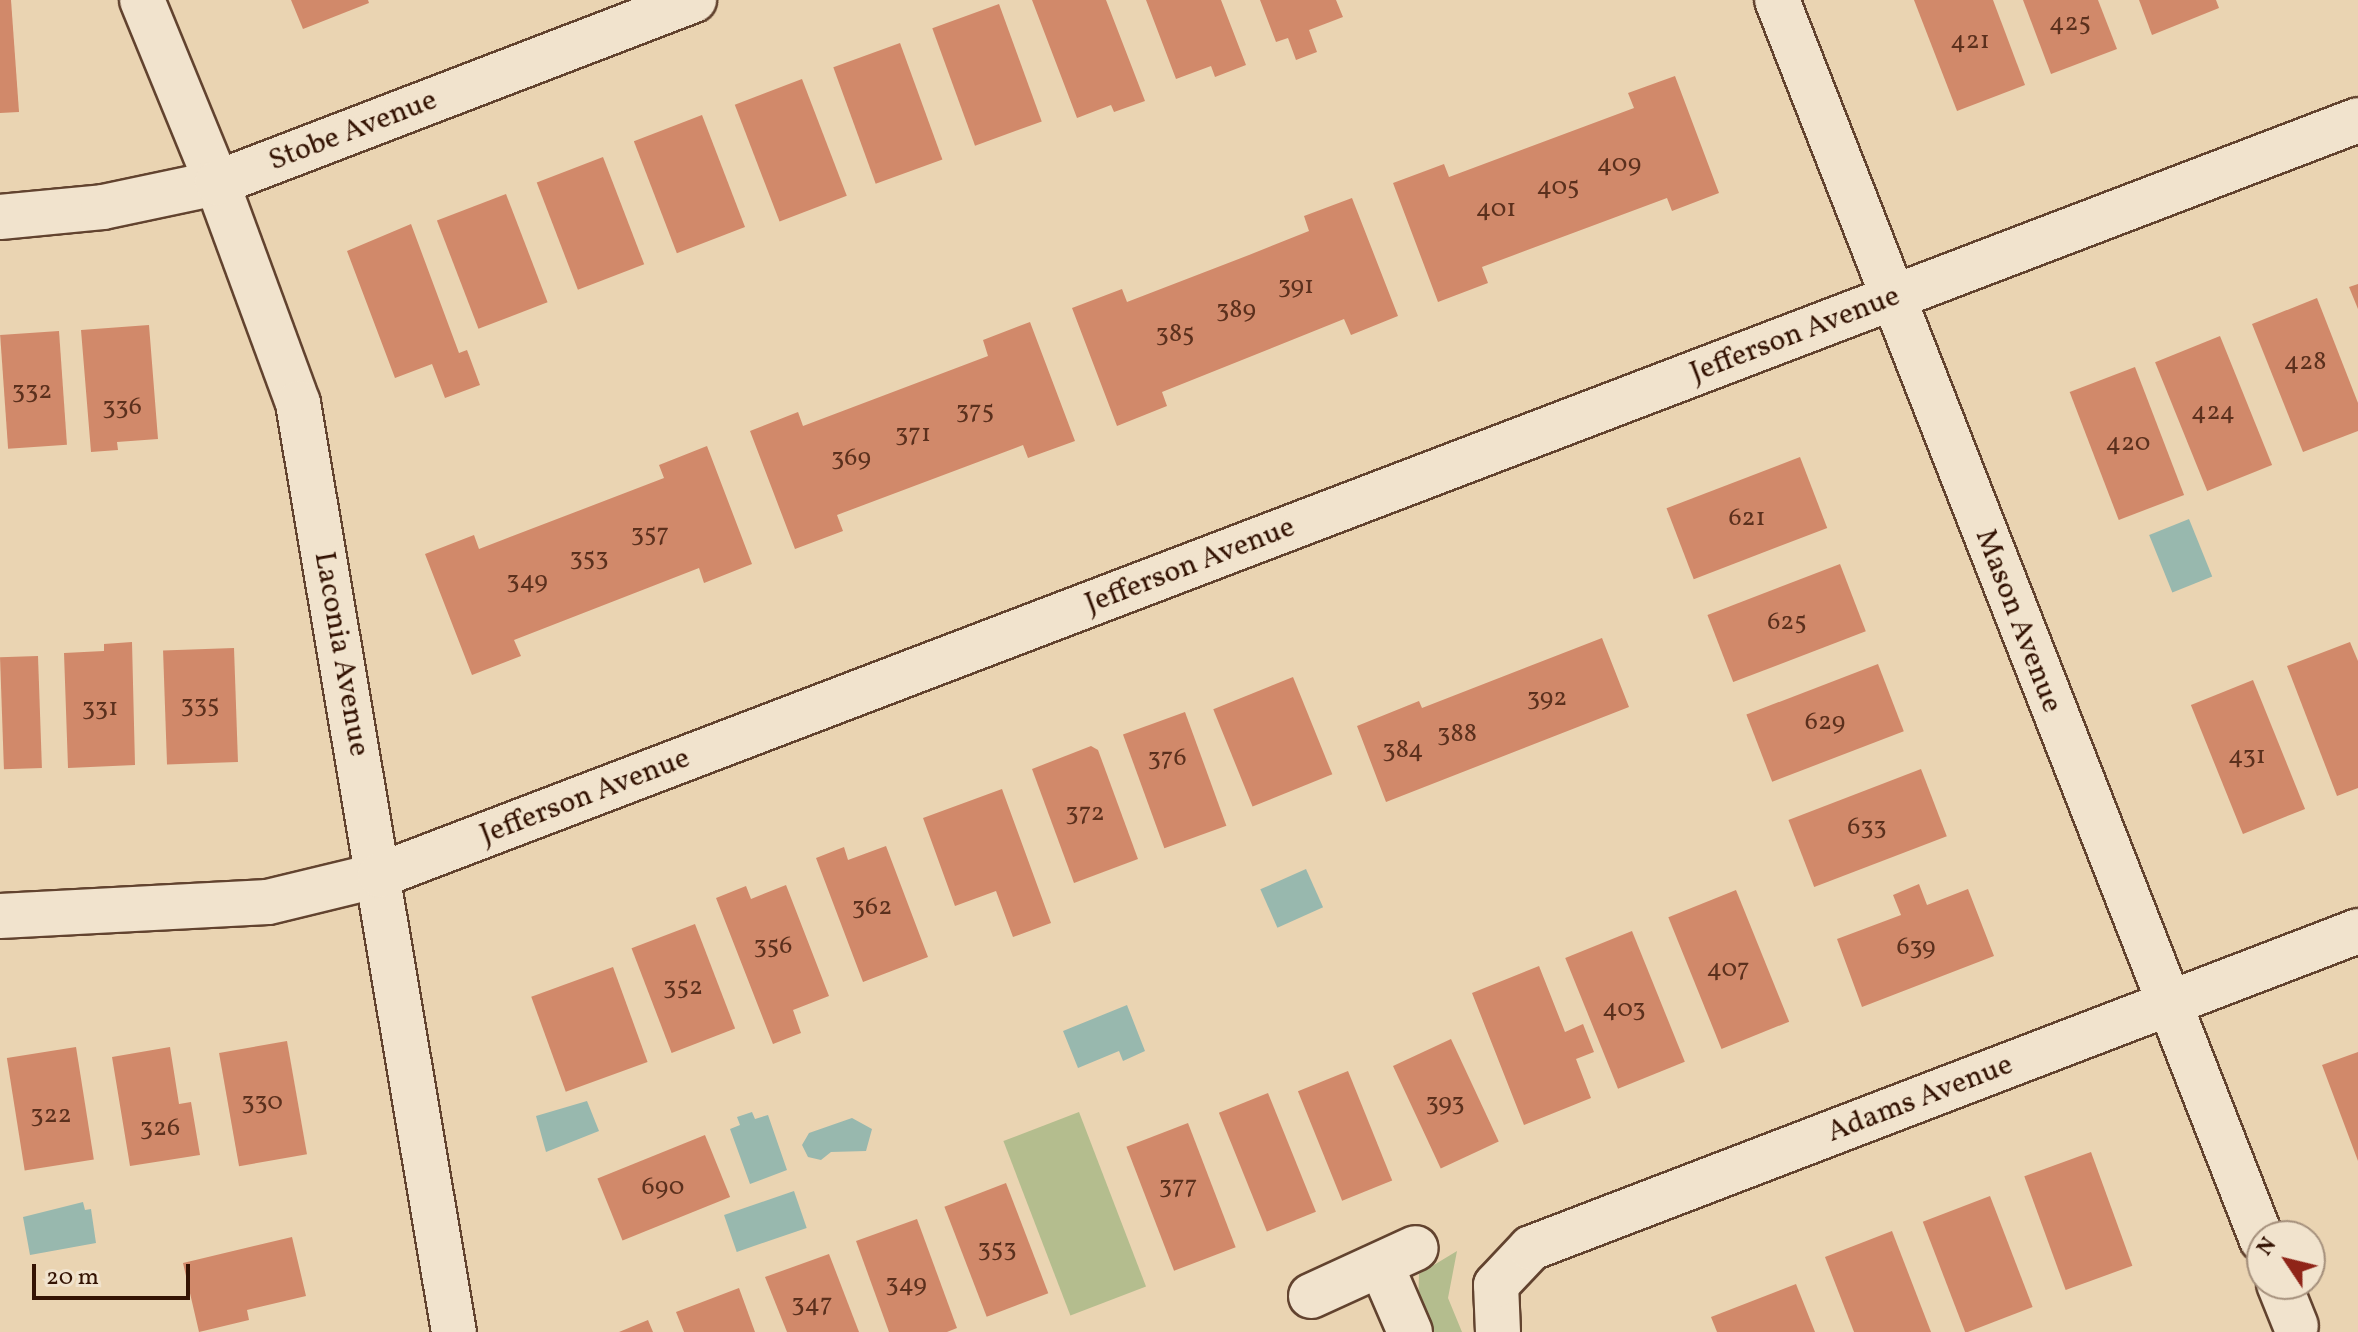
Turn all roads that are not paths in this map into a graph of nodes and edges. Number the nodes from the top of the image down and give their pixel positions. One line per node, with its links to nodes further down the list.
1 (142, 0): 5 (street, Laconia Avenue)
2 (694, 0): 5 (street, Stobe Avenue)
3 (1777, 0): 7 (street, Mason Avenue)
4 (2358, 120): 7 (street, Jefferson Avenue)
5 (217, 183): 6 (street, Stobe Avenue); 8 (street, Laconia Avenue)
6 (0, 217)
7 (1892, 299): 8 (street, Jefferson Avenue); 11 (street, Mason Avenue)
8 (380, 875): 9 (street, Jefferson Avenue); 16 (street, Laconia Avenue)
9 (0, 916)
10 (2358, 931): 11 (street, Adams Avenue)
11 (2169, 1004): 12 (street, Mason Avenue); 18 (street, Adams Avenue)
12 (2254, 1220)
13 (1311, 1296): 17 (street)
14 (2285, 1300): 15 (street)
15 (2296, 1326)
16 (454, 1332)
17 (1410, 1332)
18 (1498, 1332)

